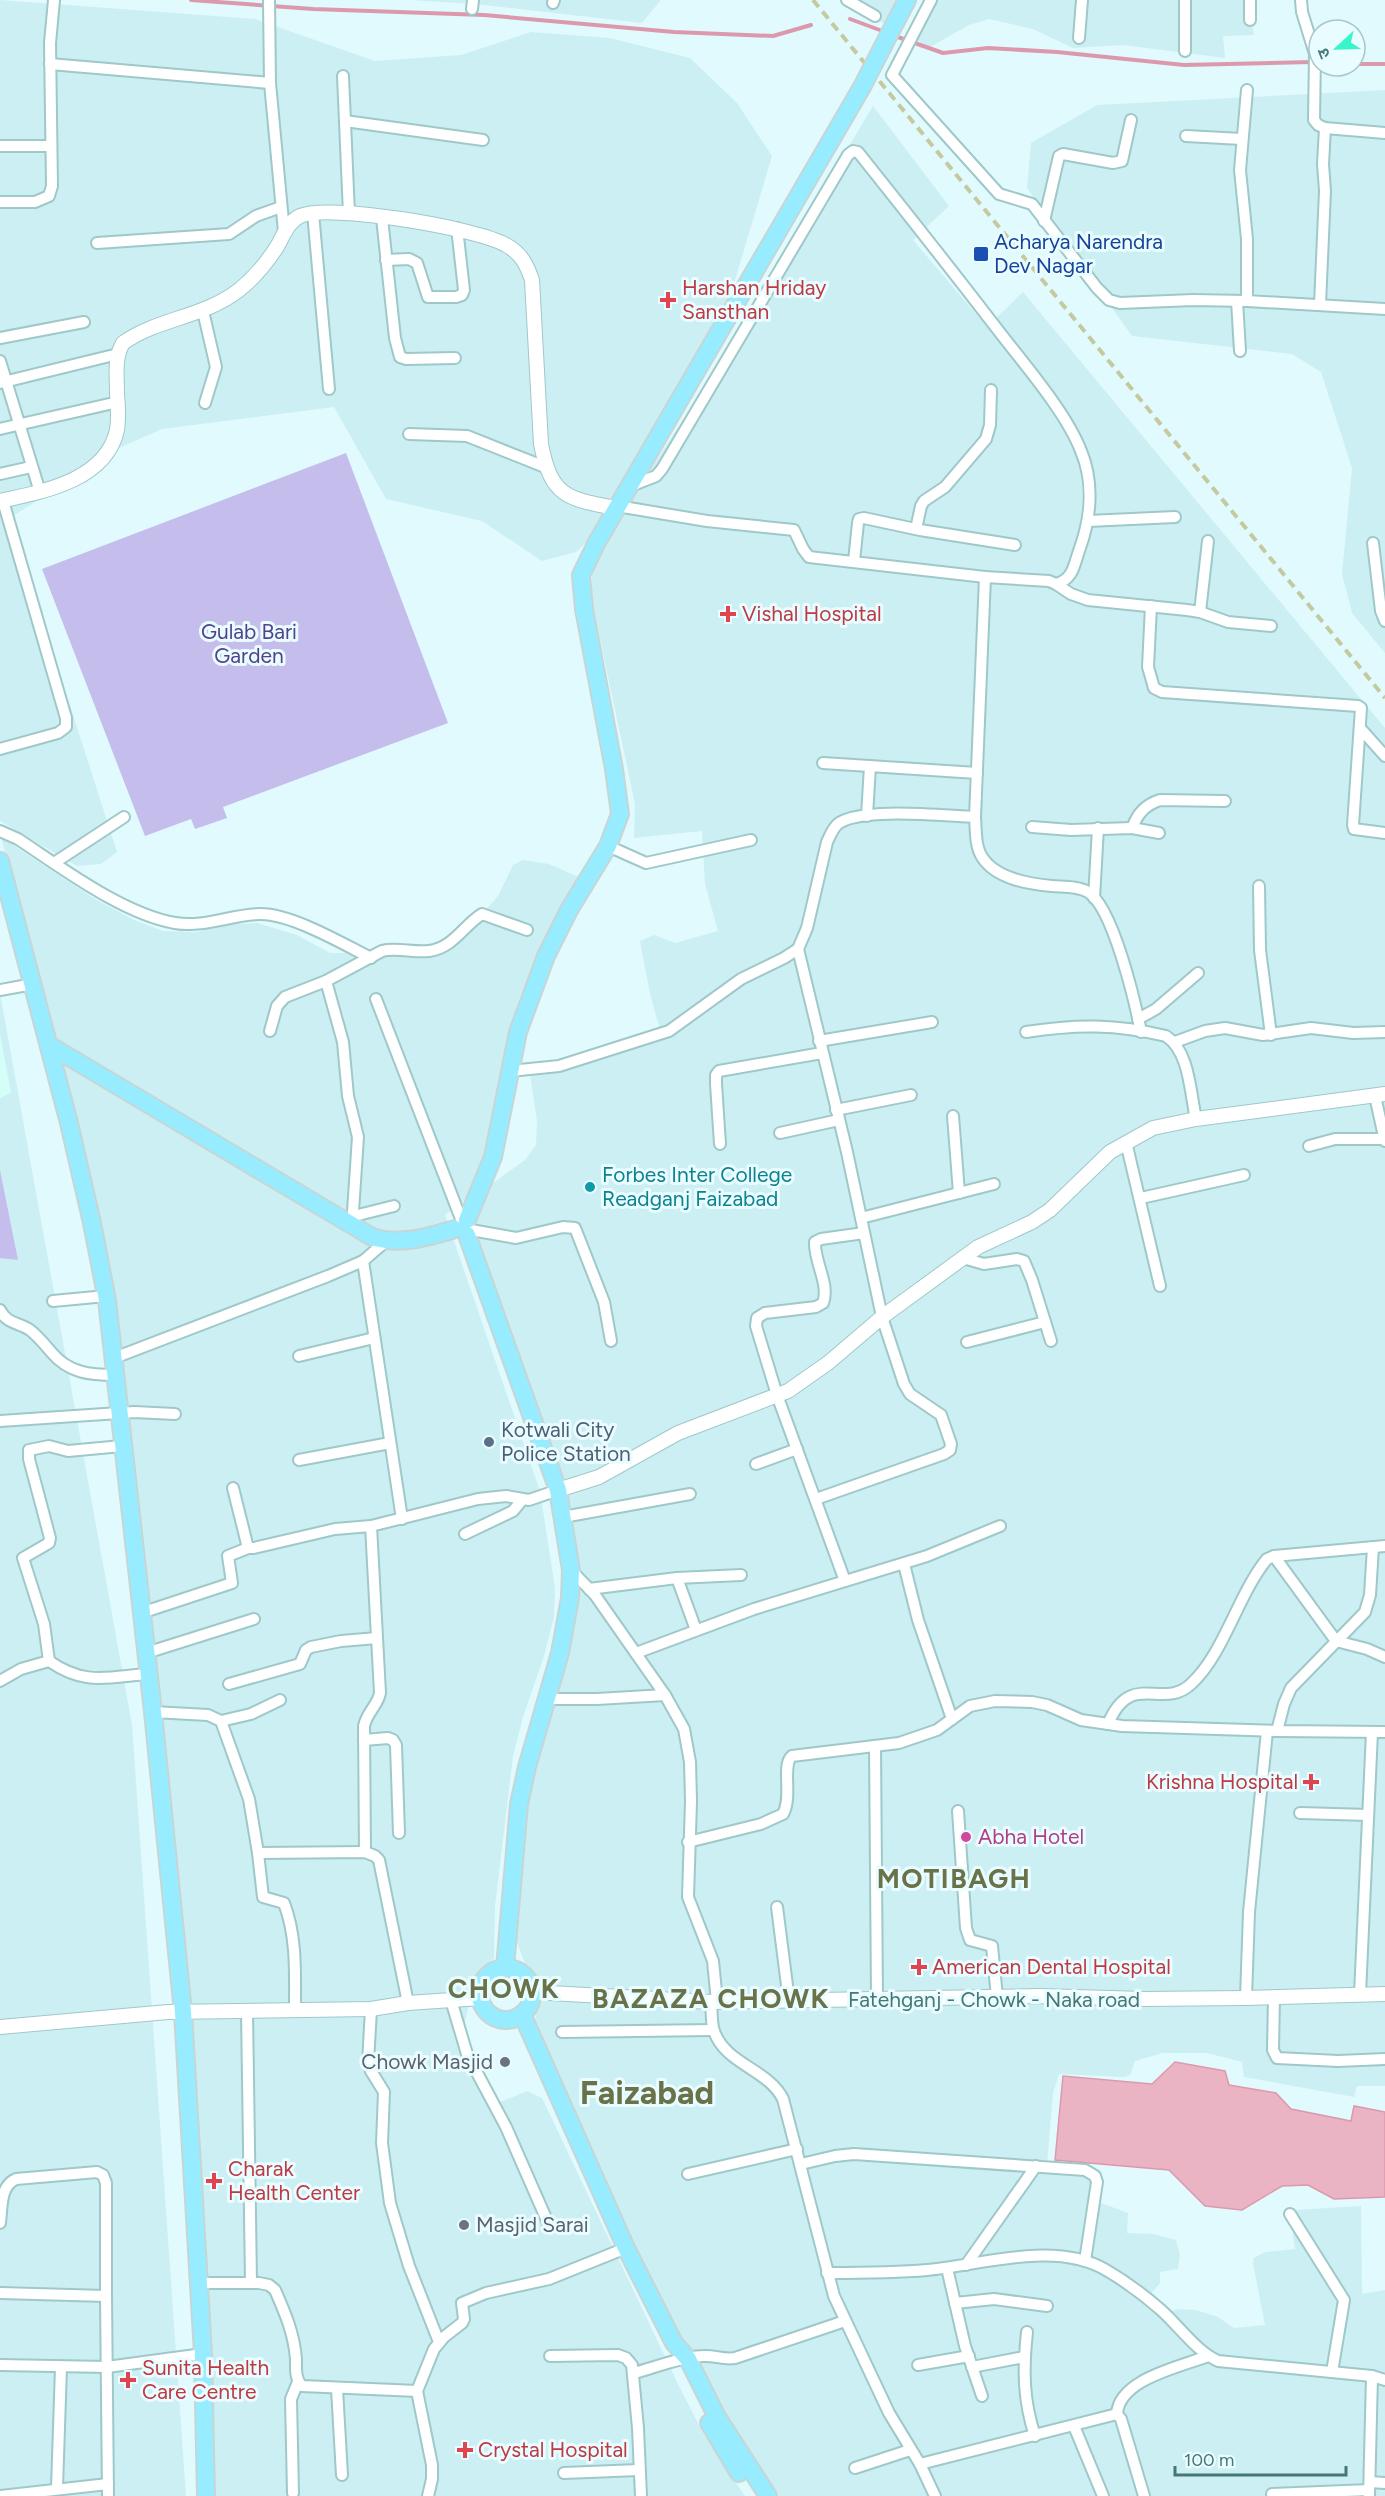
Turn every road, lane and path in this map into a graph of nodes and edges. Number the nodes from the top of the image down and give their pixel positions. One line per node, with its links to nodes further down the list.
1 (54, 0): 14 (street)
2 (269, 0): 16 (street)
3 (848, 0): 10 (street)
4 (907, 0): 58 (main road, bridge)
5 (931, 0): 32 (street)
6 (1082, 0): 12 (street)
7 (1185, 0): 13 (street)
8 (1250, 0): 11 (street)
9 (1301, 0): 20 (street)
10 (875, 16)
11 (1250, 20)
12 (1078, 38)
13 (1185, 51)
14 (50, 64): 16 (street); 26 (street)
15 (343, 76): 19 (street)
16 (270, 83): 28 (street)
17 (1247, 90): 24 (street)
18 (1131, 120): 32 (street)
19 (345, 121): 23 (street); 30 (street)
20 (1325, 128): 21 (street); 38 (street)
21 (1385, 133)
22 (1186, 136): 24 (street)
23 (483, 140)
24 (1242, 140): 37 (street)
25 (0, 146): 26 (street)
26 (51, 146): 27 (street)
27 (0, 202)
28 (281, 207): 34 (street); 35 (street)
29 (313, 213): 30 (street); 34 (street); 48 (street)
30 (350, 214): 31 (street)
31 (382, 218): 33 (street); 36 (street)
32 (1044, 221): 37 (street)
33 (457, 228): 36 (street); 56 (street)
34 (284, 232): 40 (street)
35 (97, 243)
36 (386, 260): 45 (street)
37 (1242, 301): 38 (street); 43 (street)
38 (1320, 304): 39 (street)
39 (1385, 309)
40 (203, 311): 44 (street); 51 (street)
41 (84, 322): 42 (street)
42 (0, 338)
43 (1240, 351)
44 (118, 354): 47 (street); 50 (street)
45 (455, 358)
46 (0, 360): 47 (street)
47 (3, 382): 52 (street)
48 (329, 389)
49 (991, 390): 64 (street)
50 (118, 402): 52 (street); 59 (street)
51 (205, 403)
52 (19, 425): 53 (street); 55 (street)
53 (0, 429)
54 (409, 434): 56 (street)
55 (31, 467): 57 (street); 59 (street)
56 (545, 467): 61 (street)
57 (0, 474)
58 (628, 488): 61 (main road); 63 (street)
59 (40, 492): 60 (street)
60 (1, 501): 76 (street)
61 (617, 507): 68 (street); 92 (main road)
62 (1175, 517): 63 (street)
63 (1088, 521): 70 (street)
64 (916, 529): 67 (street); 68 (street)
65 (1208, 541): 72 (street)
66 (1373, 543): 73 (street)
67 (1015, 545)
68 (854, 561): 69 (street)
69 (985, 577): 70 (street); 80 (street)
70 (1056, 584): 71 (street)
71 (1151, 606): 72 (street); 75 (street)
72 (1200, 612): 74 (street)
73 (1385, 621)
74 (1271, 626)
75 (1360, 728): 77 (street); 90 (street)
76 (0, 749)
77 (1385, 756)
78 (823, 763): 79 (street)
79 (870, 766): 80 (street); 83 (street)
80 (977, 773): 84 (street)
81 (1225, 801): 87 (street)
82 (124, 816): 94 (street)
83 (867, 816): 84 (street); 98 (street)
84 (975, 817): 96 (street)
85 (1032, 827): 86 (street)
86 (1098, 828): 87 (street); 96 (street)
87 (1132, 828): 89 (street)
88 (0, 831): 94 (street)
89 (1159, 833)
90 (1385, 833)
91 (751, 840): 92 (street)
92 (608, 846): 116 (main road)
93 (0, 861): 102 (main road)
94 (54, 863): 99 (street)
95 (1259, 886): 111 (street)
96 (1094, 898): 105 (street)
97 (527, 930): 99 (street)
98 (798, 949): 112 (street); 116 (street)
99 (371, 958): 101 (street)
100 (1198, 973): 105 (street)
101 (326, 981): 107 (street); 133 (street)
102 (33, 984): 103 (street); 114 (main road)
103 (0, 990)
104 (376, 999): 134 (street)
105 (1138, 1019): 109 (street)
106 (932, 1022): 112 (street)
107 (270, 1031)
108 (1026, 1032): 109 (street)
109 (1141, 1032): 113 (street)
110 (1385, 1032): 111 (street)
111 (1271, 1035): 113 (street)
112 (819, 1041): 115 (street)
113 (1175, 1042): 121 (street)
114 (49, 1045): 133 (main road); 140 (main road)
115 (822, 1053): 119 (street); 125 (street)
116 (510, 1071): 134 (main road)
117 (911, 1095): 119 (street)
118 (1380, 1095): 121 (street); 123 (street)
119 (838, 1115): 122 (street); 132 (street)
120 (953, 1116): 129 (street)
121 (1196, 1119): 124 (street)
122 (780, 1134)
123 (1385, 1140): 126 (street)
124 (1126, 1142): 130 (street); 137 (street)
125 (720, 1144)
126 (1309, 1146)
127 (1244, 1175): 130 (street)
128 (994, 1184): 129 (street)
129 (960, 1193): 132 (street)
130 (1140, 1197): 139 (street)
131 (394, 1206): 133 (street)
132 (861, 1218): 135 (street)
133 (353, 1221): 136 (main road)
134 (464, 1227): 136 (main road); 146 (street); 161 (main road)
135 (864, 1233): 143 (street); 151 (street)
136 (385, 1242): 138 (street)
137 (963, 1258): 143 (street); 144 (street)
138 (363, 1261): 145 (street); 150 (street)
139 (1160, 1286)
140 (106, 1296): 141 (street); 150 (main road)
141 (53, 1301)
142 (0, 1310): 150 (street)
143 (882, 1317): 151 (street); 163 (street)
144 (1045, 1322): 147 (street); 148 (street)
145 (374, 1338): 149 (street); 155 (street)
146 (611, 1341)
147 (1051, 1341)
148 (967, 1342)
149 (299, 1356)
150 (114, 1367): 152 (main road)
151 (777, 1395): 157 (street); 161 (street)
152 (119, 1413): 153 (street); 154 (street); 156 (main road)
153 (175, 1414)
154 (0, 1421)
155 (390, 1443): 158 (street); 166 (street)
156 (122, 1446): 180 (main road); 188 (street)
157 (797, 1449): 159 (street); 163 (street)
158 (299, 1460)
159 (756, 1464)
160 (233, 1488): 172 (street)
161 (558, 1490): 164 (street); 165 (main road)
162 (690, 1494): 165 (street)
163 (816, 1499): 178 (street)
164 (522, 1500): 166 (street); 169 (street)
165 (563, 1516): 175 (main road)
166 (402, 1520): 167 (street)
167 (371, 1526): 172 (street); 183 (street)
168 (1000, 1526): 174 (street)
169 (465, 1534)
170 (1385, 1546): 171 (street)
171 (1373, 1547): 173 (street); 184 (street)
172 (248, 1548): 180 (street)
173 (1274, 1556): 184 (street); 198 (street)
174 (904, 1564): 178 (street); 196 (street)
175 (571, 1570): 179 (street); 193 (main road)
176 (741, 1575): 177 (street)
177 (677, 1578): 179 (street); 182 (street)
178 (845, 1581): 182 (street)
179 (589, 1588): 186 (street)
180 (141, 1613): 185 (main road)
181 (254, 1619): 185 (street)
182 (696, 1630): 186 (street)
183 (377, 1638): 191 (street); 202 (street)
184 (1336, 1641): 187 (street); 199 (street)
185 (146, 1653): 189 (main road)
186 (636, 1653): 192 (street)
187 (1383, 1654)
188 (49, 1661): 189 (street); 190 (street)
189 (148, 1674): 195 (main road)
190 (0, 1681)
191 (229, 1684)
192 (664, 1695): 193 (street); 208 (street)
193 (546, 1699): 212 (main road)
194 (280, 1700): 197 (street)
195 (153, 1712): 197 (street); 228 (main road)
196 (952, 1719): 198 (street); 203 (street)
197 (221, 1721): 210 (street)
198 (1108, 1724): 199 (street)
199 (1272, 1731): 200 (street); 219 (street)
200 (1372, 1732): 201 (street); 206 (street)
201 (1385, 1732)
202 (364, 1740): 207 (street); 209 (street)
203 (875, 1746): 208 (street); 221 (street)
204 (958, 1811): 216 (street)
205 (1300, 1813): 206 (street)
206 (1368, 1815): 214 (street)
207 (399, 1833)
208 (688, 1842): 223 (street)
209 (365, 1852): 210 (street); 224 (street)
210 (258, 1853): 225 (street)
211 (777, 1907): 222 (street)
212 (505, 1968): 213 (main road); 218 (main road)
213 (532, 1992): 223 (street, Fatehganj - Chowk - Naka road); 229 (main road)
214 (1360, 1994): 215 (street, Fatehganj - Chowk - Naka road); 217 (street, Fatehganj - Chowk - Naka road)
215 (1385, 1994)
216 (998, 1997): 219 (street, Fatehganj - Chowk - Naka road); 221 (street, Fatehganj - Chowk - Naka road)
217 (1274, 1997): 219 (street, Fatehganj - Chowk - Naka road); 233 (street)
218 (481, 1998): 220 (street); 229 (main road)
219 (1246, 1998)
220 (451, 2000): 224 (street); 240 (street)
221 (877, 2000): 222 (street, Fatehganj - Chowk - Naka road)
222 (789, 2001): 223 (street, Fatehganj - Chowk - Naka road)
223 (714, 2002): 231 (street)
224 (408, 2003): 226 (street)
225 (295, 2009): 226 (street); 227 (street)
226 (371, 2009): 254 (street)
227 (247, 2011): 228 (street); 247 (street)
228 (183, 2012): 230 (street); 246 (main road)
229 (522, 2014): 241 (main road)
230 (0, 2027)
231 (713, 2030): 232 (street); 234 (street)
232 (562, 2032)
233 (1385, 2059)
234 (797, 2149): 235 (street); 237 (street)
235 (801, 2164): 236 (street); 245 (street)
236 (1036, 2166): 242 (street); 243 (street)
237 (688, 2174)
238 (1290, 2214): 265 (street)
239 (0, 2223): 249 (street)
240 (549, 2225)
241 (626, 2248): 254 (street); 259 (main road)
242 (1085, 2261): 243 (street); 257 (street)
243 (966, 2265): 244 (street)
244 (947, 2268): 245 (street); 250 (street)
245 (827, 2273): 252 (street)
246 (200, 2283): 247 (street); 255 (main road)
247 (250, 2283): 269 (street)
248 (0, 2293): 249 (street)
249 (106, 2296): 264 (street)
250 (955, 2303): 251 (street); 260 (street)
251 (1047, 2306)
252 (845, 2321): 259 (street); 276 (street)
253 (1027, 2332): 258 (street)
254 (439, 2342): 271 (street)
255 (203, 2354): 264 (street); 290 (main road)
256 (550, 2356): 266 (street)
257 (1208, 2356): 265 (street); 273 (street)
258 (1024, 2357): 260 (street); 275 (street)
259 (683, 2360): 266 (street); 293 (main road); 294 (main road)
260 (970, 2361): 262 (street); 272 (street)
261 (0, 2365): 263 (street)
262 (918, 2365)
263 (61, 2367): 264 (street); 284 (street)
264 (107, 2367): 283 (street)
265 (1332, 2372): 267 (street)
266 (634, 2373): 279 (street)
267 (1372, 2376): 268 (street); 285 (street)
268 (1385, 2380)
269 (298, 2382): 270 (street); 286 (street)
270 (337, 2389): 271 (street); 281 (street)
271 (417, 2391): 291 (street)
272 (982, 2396)
273 (1117, 2414): 274 (street); 297 (street)
274 (1074, 2426): 275 (street); 296 (street)
275 (1035, 2436): 277 (street)
276 (910, 2450): 277 (street); 278 (street)
277 (920, 2464): 295 (street)
278 (855, 2468)
279 (639, 2470): 280 (street); 292 (street)
280 (564, 2473)
281 (342, 2475)
282 (1385, 2483): 285 (street)
283 (108, 2484): 284 (street); 289 (street)
284 (57, 2488): 288 (street)
285 (1370, 2489): 287 (street)
286 (292, 2493)
287 (1272, 2494)
288 (0, 2496)
289 (108, 2496)
290 (206, 2496)
291 (428, 2496)
292 (641, 2496)
293 (754, 2496)
294 (768, 2496)
295 (935, 2496)
296 (1103, 2496)
297 (1144, 2496)

